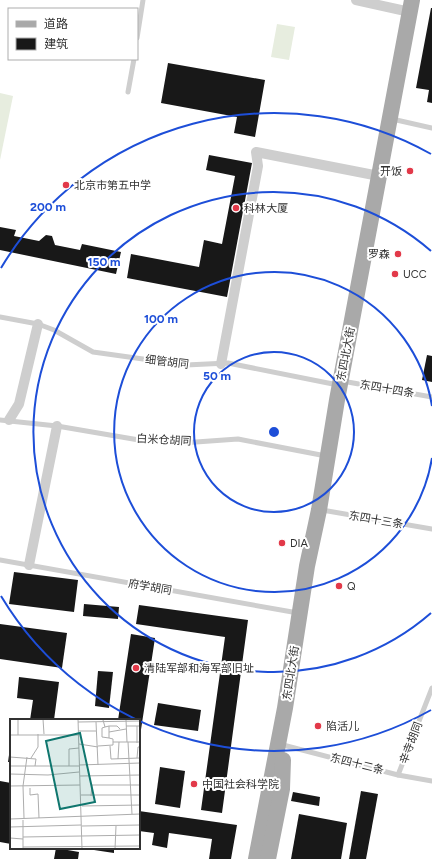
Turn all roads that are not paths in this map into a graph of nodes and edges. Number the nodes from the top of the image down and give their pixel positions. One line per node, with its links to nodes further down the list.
1 (143, 0): 4 (lane)
2 (356, 0): 3 (street)
3 (411, 6): 7 (main road, 东四北大街)
4 (138, 32)
5 (134, 60): 6 (lane)
6 (128, 92)
7 (390, 119): 8 (lane); 9 (main road, 东四北大街)
8 (432, 128)
9 (380, 176): 12 (street); 13 (main road, 东四北大街)
10 (0, 317): 11 (lane, 细管胡同)
11 (38, 324): 12 (lane, 细管胡同); 15 (street)
12 (221, 364): 13 (lane, 细管胡同)
13 (341, 383): 14 (lane, 东四十四条); 17 (main road, 东四北大街)
14 (432, 397)
15 (4, 420): 16 (lane, 白米仓胡同)
16 (57, 426): 17 (lane, 白米仓胡同); 21 (street)
17 (328, 456): 18 (main road, 东四北大街)
18 (319, 510): 19 (lane, 东四十三条); 22 (main road, 东四北大街)
19 (432, 529)
20 (0, 560): 21 (lane, 府学胡同)
21 (29, 565): 22 (lane, 府学胡同)
22 (300, 613): 24 (main road, 东四北大街)
23 (432, 688): 26 (lane, 辛寺胡同)
24 (285, 708): 25 (main road, 东四北大街); 28 (main road, 东四北大街)
25 (283, 745): 26 (lane, 东四十二条); 29 (main road, 东四北大街)
26 (398, 775): 27 (lane, 东四十二条)
27 (432, 781)
28 (256, 859)
29 (268, 859)

